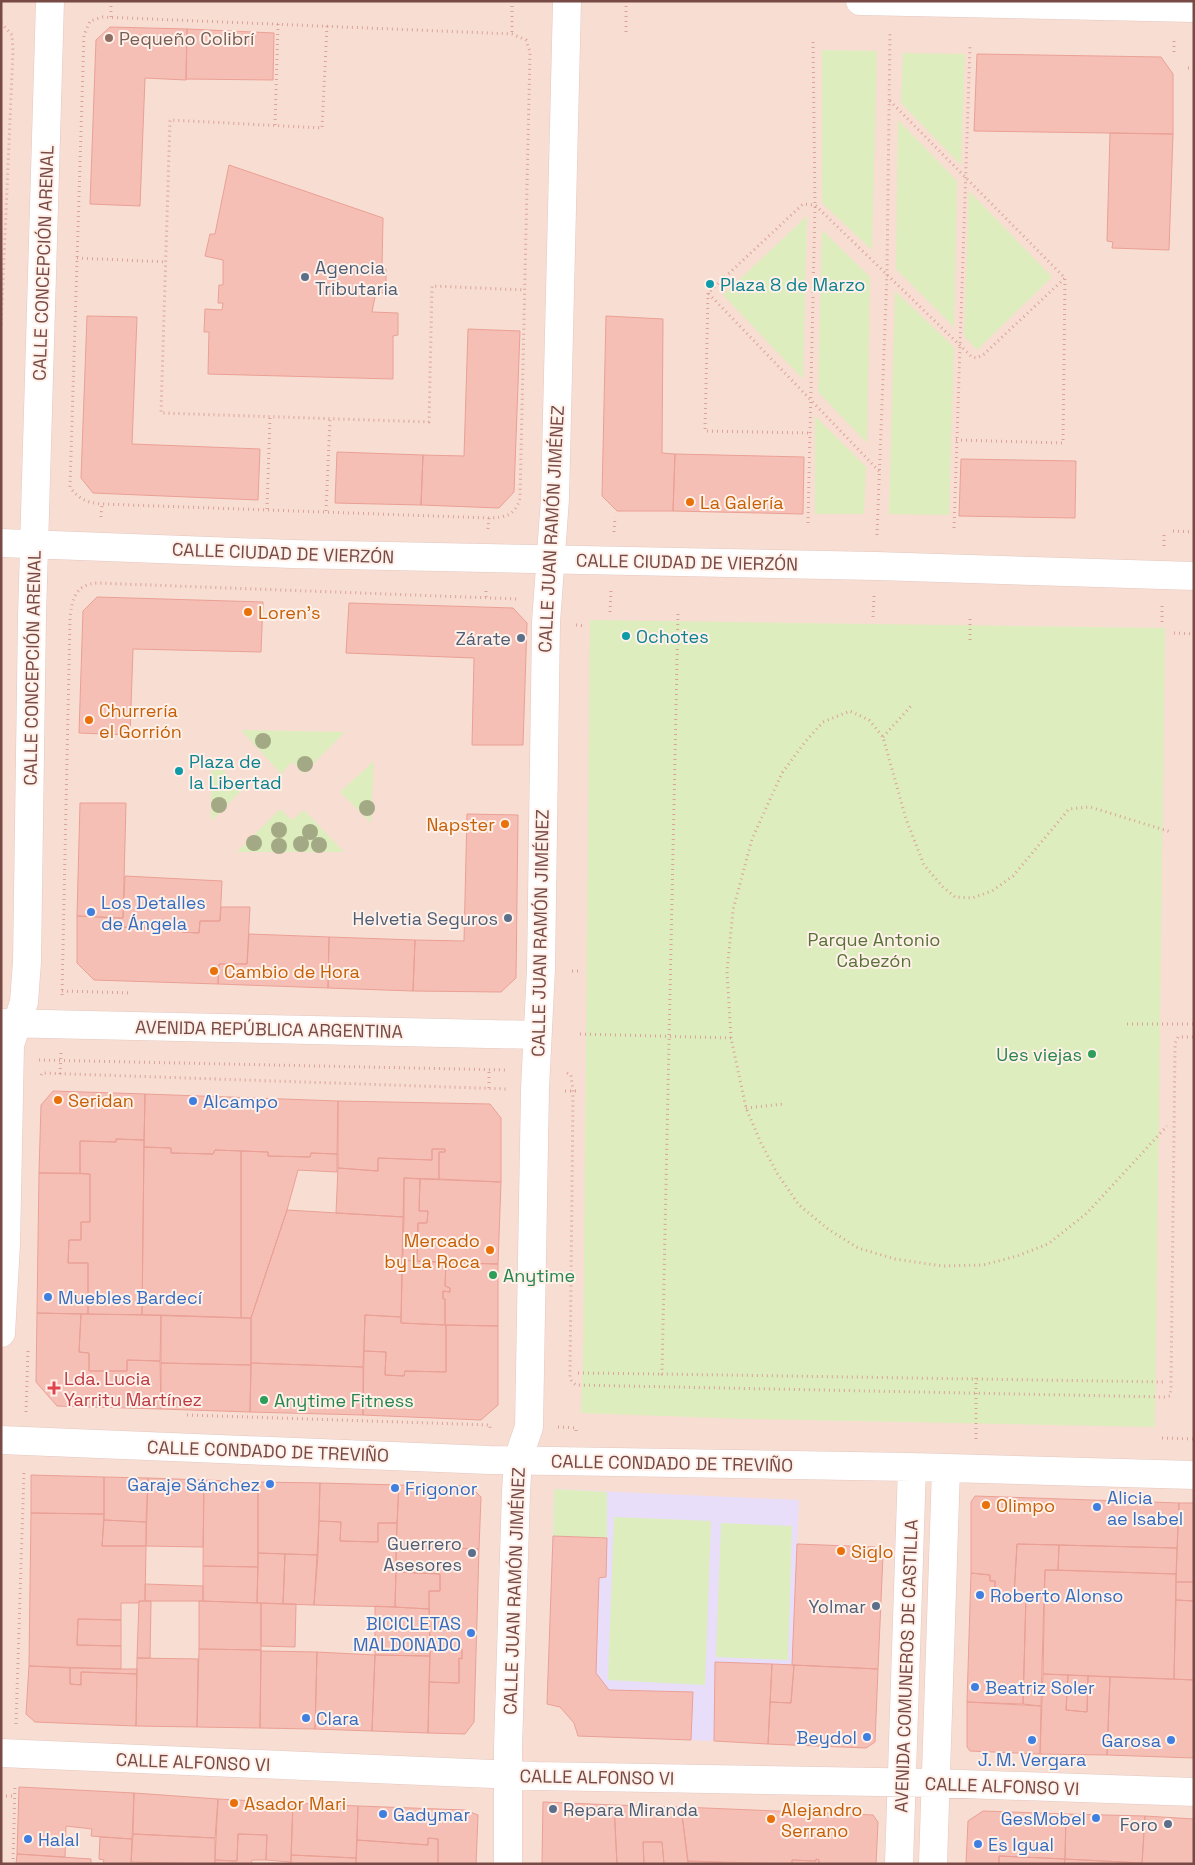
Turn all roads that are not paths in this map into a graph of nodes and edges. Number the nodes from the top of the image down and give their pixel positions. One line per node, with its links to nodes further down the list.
1 (50, 1): 6 (street, CALLE CONCEPCIÓN ARENAL)
2 (567, 1): 7 (street, CALLE JUAN RAMÓN JIMÉNEZ)
3 (860, 1): 4 (street)
4 (1194, 8)
5 (1, 543): 6 (street, CALLE CIUDAD DE VIERZÓN)
6 (35, 544): 7 (street, CALLE CIUDAD DE VIERZÓN); 9 (street, CALLE CONCEPCIÓN ARENAL)
7 (551, 560): 8 (street, CALLE CIUDAD DE VIERZÓN); 10 (street, CALLE JUAN RAMÓN JIMÉNEZ)
8 (1194, 576)
9 (8, 1024): 10 (street, AVENIDA REPÚBLICA ARGENTINA); 11 (street, CALLE CONCEPCIÓN ARENAL)
10 (537, 1035): 14 (street, CALLE JUAN RAMÓN JIMÉNEZ)
11 (3, 1244): 12 (street, CALLE CONCEPCIÓN ARENAL)
12 (1, 1333)
13 (14, 1441): 14 (street, CALLE CONDADO DE TREVIÑO)
14 (518, 1460): 15 (street, CALLE CONDADO DE TREVIÑO); 19 (street, CALLE JUAN RAMÓN JIMÉNEZ)
15 (912, 1467): 16 (street, CALLE CONDADO DE TREVIÑO); 20 (street, AVENIDA COMUNEROS DE CASTILLA)
16 (946, 1469): 17 (street, CALLE CONDADO DE TREVIÑO); 21 (street, AVENIDA COMUNEROS DE CASTILLA)
17 (1194, 1475)
18 (1, 1754): 19 (street, CALLE ALFONSO VI)
19 (509, 1774): 20 (street, CALLE ALFONSO VI); 23 (street, CALLE JUAN RAMÓN JIMÉNEZ)
20 (901, 1783): 21 (street, CALLE ALFONSO VI); 24 (street, AVENIDA COMUNEROS DE CASTILLA)
21 (935, 1783): 22 (street, CALLE ALFONSO VI); 25 (street, AVENIDA COMUNEROS DE CASTILLA)
22 (1194, 1792)
23 (508, 1864)
24 (899, 1864)
25 (933, 1864)

